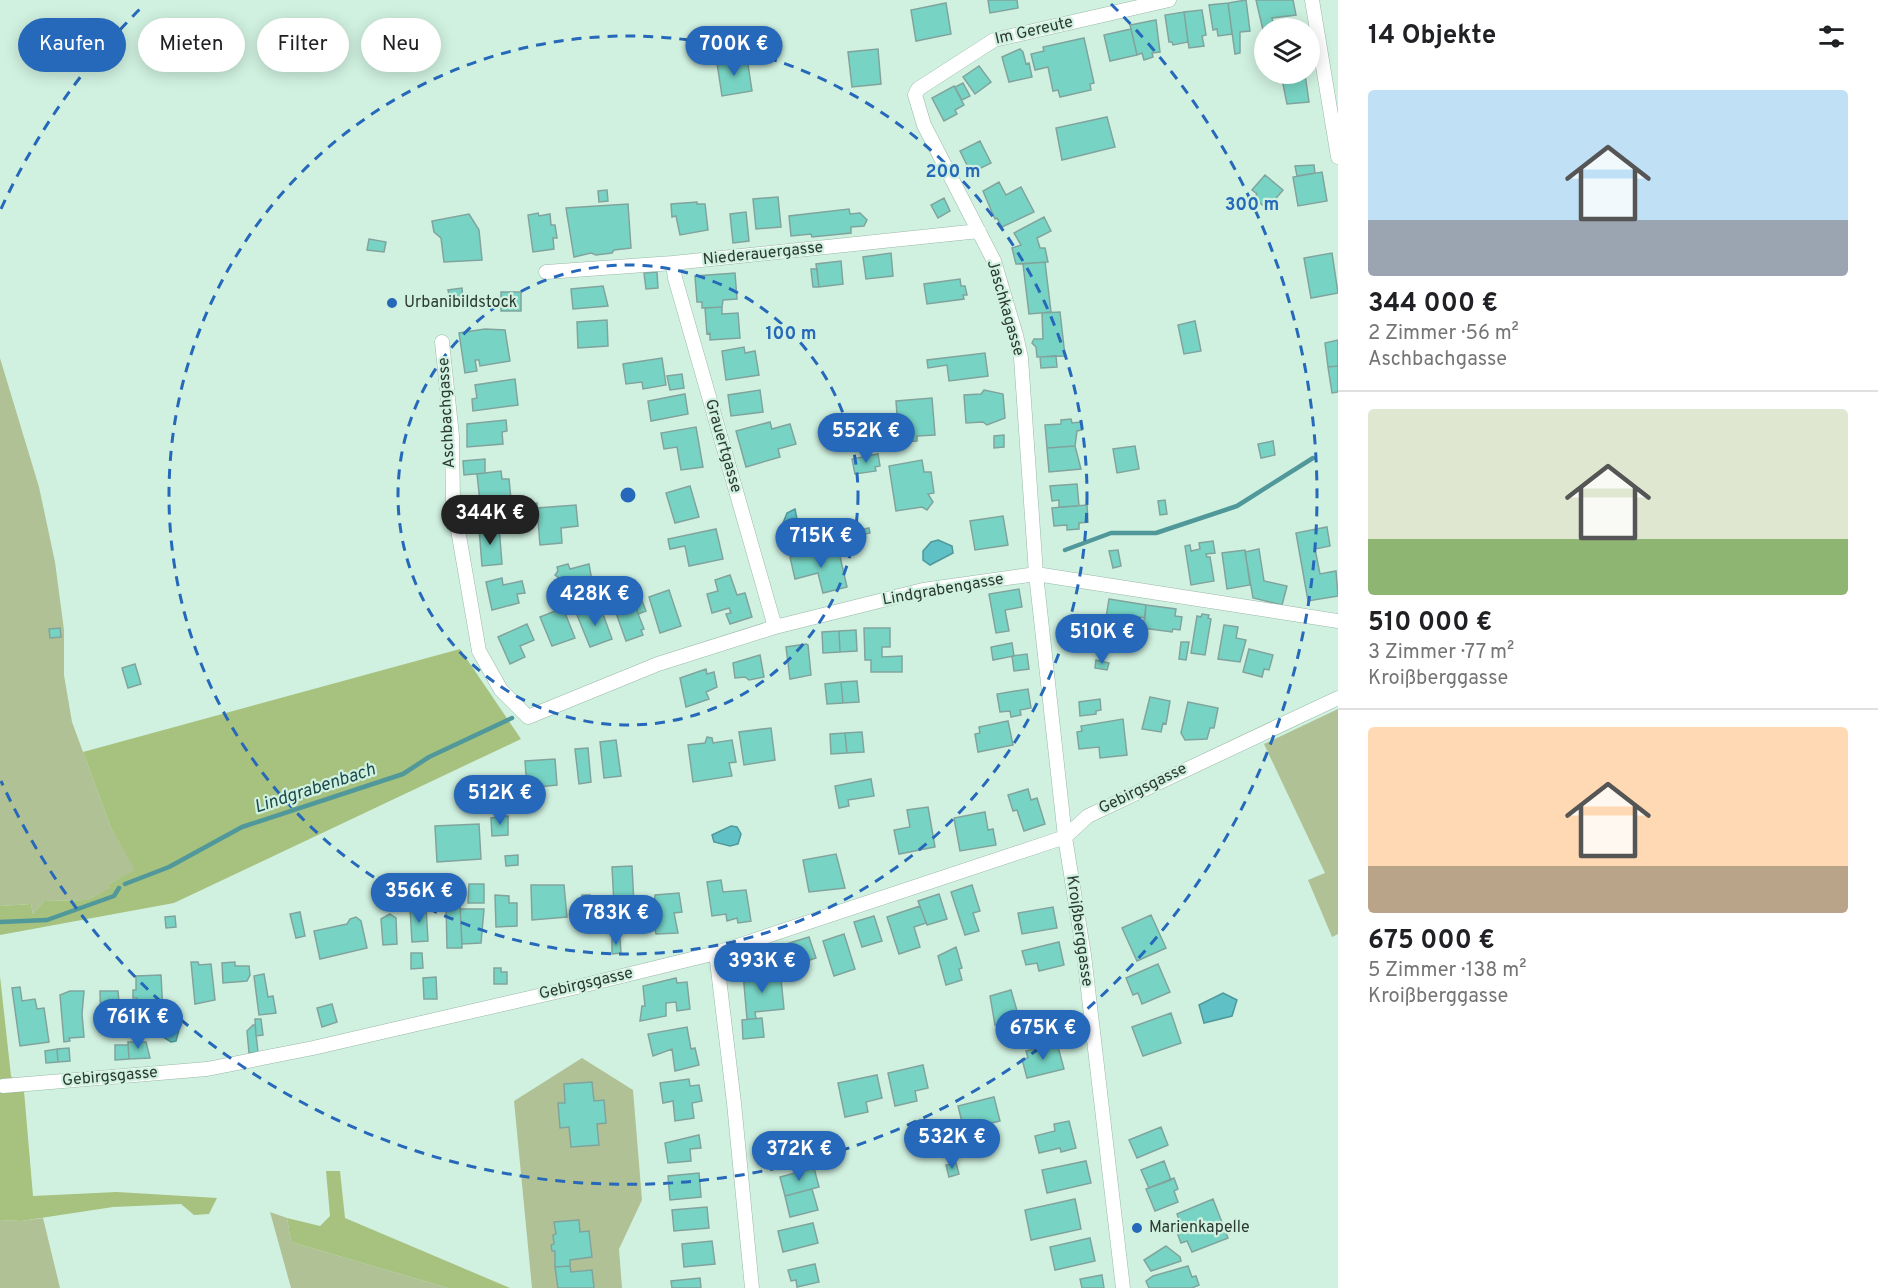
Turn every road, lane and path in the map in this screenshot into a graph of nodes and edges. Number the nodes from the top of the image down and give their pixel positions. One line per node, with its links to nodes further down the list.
1 (1169, 0): 3 (street, Im Gereute)
2 (1312, 0): 4 (street)
3 (915, 95): 5 (street, Jaschkagasse)
4 (1338, 157)
5 (979, 231): 6 (street, Niederauergasse); 9 (street, Jaschkagasse)
6 (673, 263): 7 (street, Niederauergasse); 11 (street, Grauertgasse)
7 (546, 272)
8 (442, 342): 13 (street, Aschbachgasse)
9 (1036, 574): 10 (street, Lindgrabengasse); 11 (street, Lindgrabengasse); 14 (street, Kroißberggasse)
10 (1338, 621)
11 (775, 627): 13 (street, Lindgrabengasse)
12 (1338, 698): 14 (street, Gebirgsgasse)
13 (528, 717)
14 (1065, 837): 15 (street, Gebirgsgasse); 18 (street, Kroißberggasse)
15 (716, 953): 16 (street, Gebirgsgasse); 17 (street)
16 (3, 1086)
17 (752, 1288)
18 (1124, 1288)

